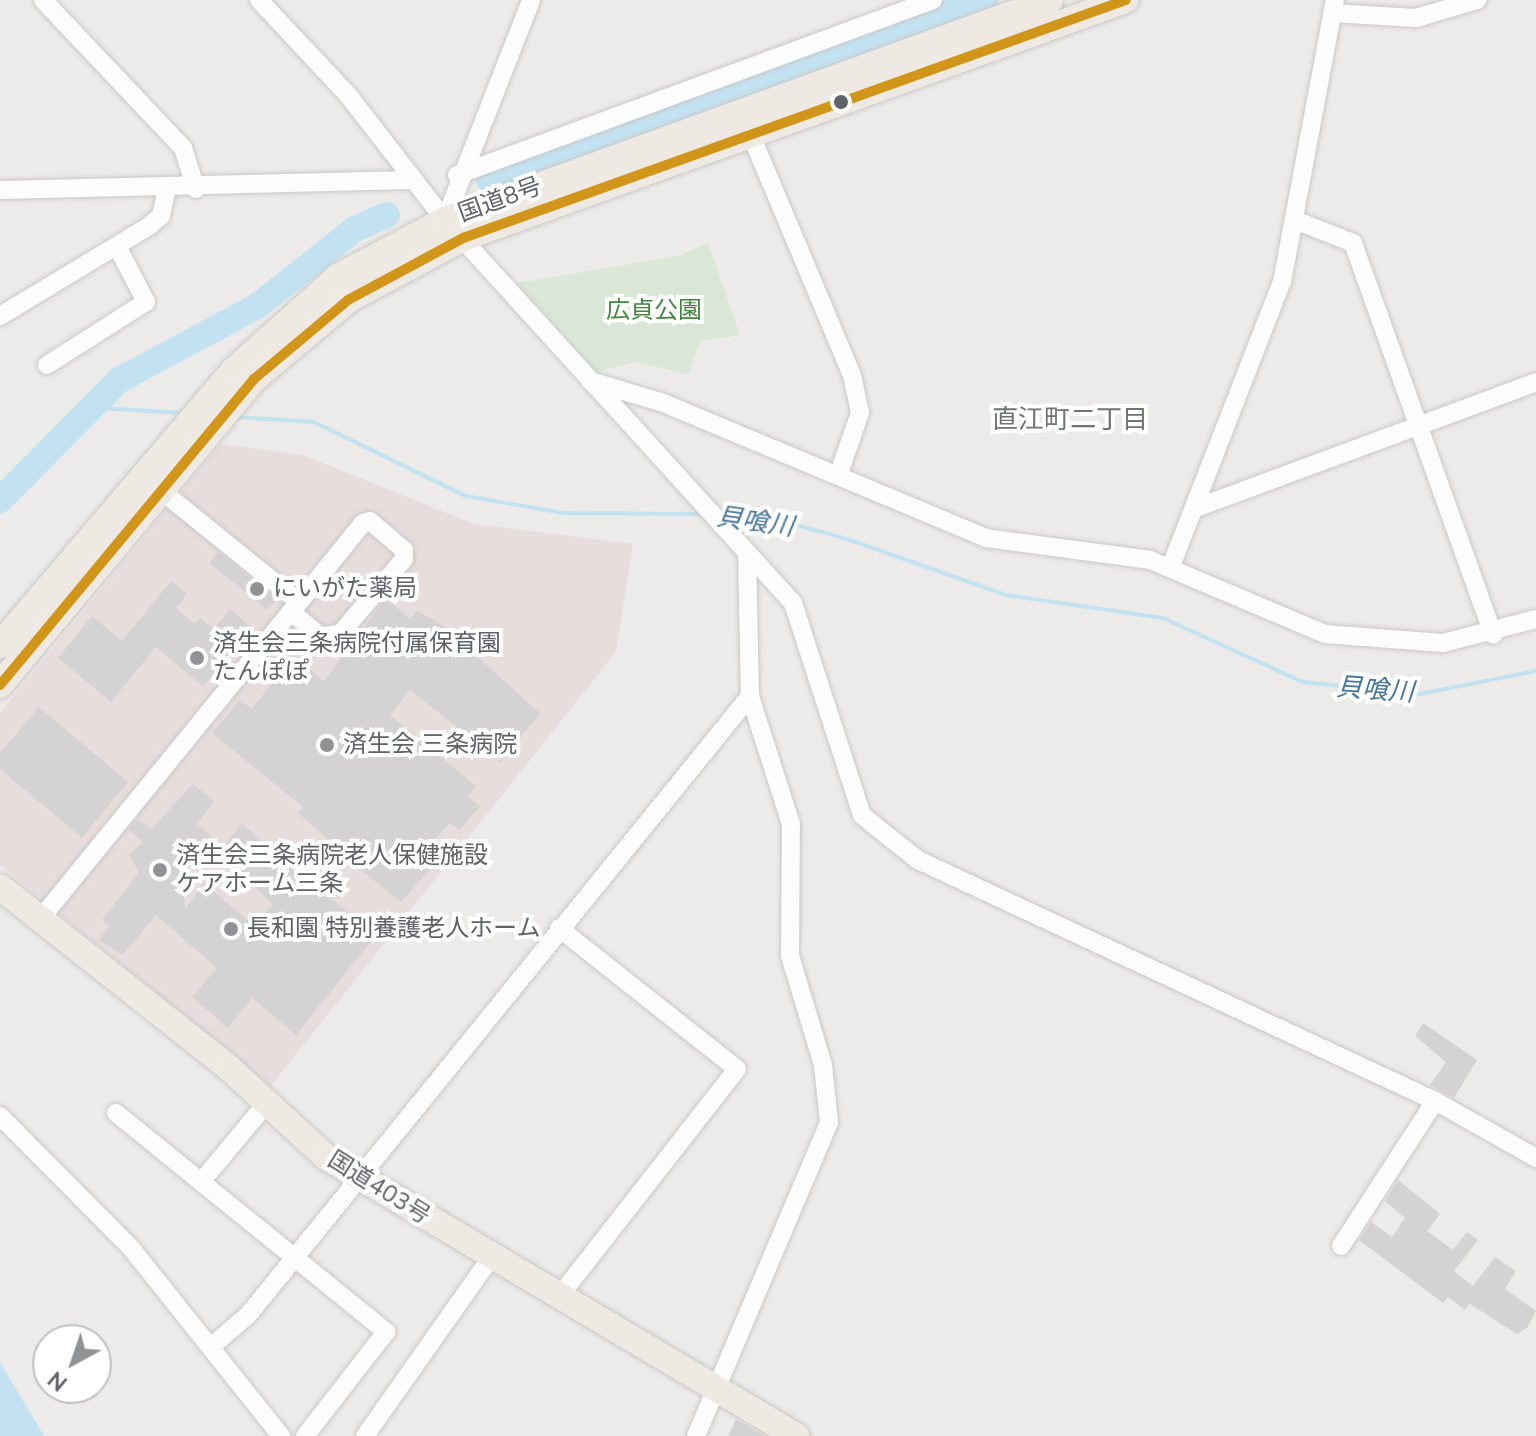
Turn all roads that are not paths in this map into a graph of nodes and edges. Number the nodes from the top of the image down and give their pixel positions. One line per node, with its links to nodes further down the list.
1 (43, 0): 14 (street)
2 (259, 0): 11 (street)
3 (531, 0): 10 (street)
4 (933, 0): 10 (street)
5 (1050, 0): 16 (highway, 国道8号)
6 (1126, 0): 9 (highway, 国道8号)
7 (1477, 0): 8 (street)
8 (1334, 6): 15 (street)
9 (751, 135): 16 (highway, 国道8号); 24 (street)
10 (457, 175): 16 (street)
11 (411, 180): 14 (street); 16 (street)
12 (4, 186): 13 (street)
13 (167, 187): 14 (street); 17 (street)
14 (196, 189)
15 (1297, 221): 22 (street); 26 (street)
16 (454, 229): 20 (street); 23 (highway, 国道8号)
17 (117, 246): 18 (street); 19 (street)
18 (0, 316)
19 (47, 365)
20 (590, 381): 24 (street); 27 (street)
21 (1536, 382): 22 (street)
22 (1417, 425): 26 (street); 31 (street)
23 (179, 448): 25 (highway, 国道8号); 32 (highway, 国道8号)
24 (839, 473): 28 (street)
25 (159, 489): 29 (street); 33 (highway, 国道8号)
26 (1196, 508): 28 (street)
27 (746, 556): 34 (street); 38 (street)
28 (1171, 566): 31 (street)
29 (295, 607): 29 (street); 36 (street)
30 (1536, 619): 31 (street)
31 (1493, 635)
32 (0, 645)
33 (0, 685)
34 (750, 696): 37 (street); 50 (street)
35 (1, 889): 36 (highway, 国道403号)
36 (41, 918): 39 (highway, 国道403号)
37 (559, 928): 43 (street); 48 (street)
38 (1435, 1101): 42 (street); 45 (street)
39 (266, 1104): 43 (highway, 国道403号); 44 (street)
40 (116, 1113): 44 (street)
41 (0, 1116): 49 (street)
42 (1536, 1158)
43 (356, 1177): 46 (highway, 国道403号); 47 (street)
44 (201, 1182): 47 (street)
45 (1341, 1246)
46 (492, 1256): 48 (highway, 国道403号); 53 (street)
47 (294, 1258): 49 (street); 52 (street)
48 (561, 1294): 50 (highway, 国道403号)
49 (211, 1347): 51 (street)
50 (716, 1388): 54 (street); 55 (highway, 国道403号)
51 (281, 1436)
52 (305, 1436)
53 (365, 1436)
54 (696, 1436)
55 (796, 1436)

